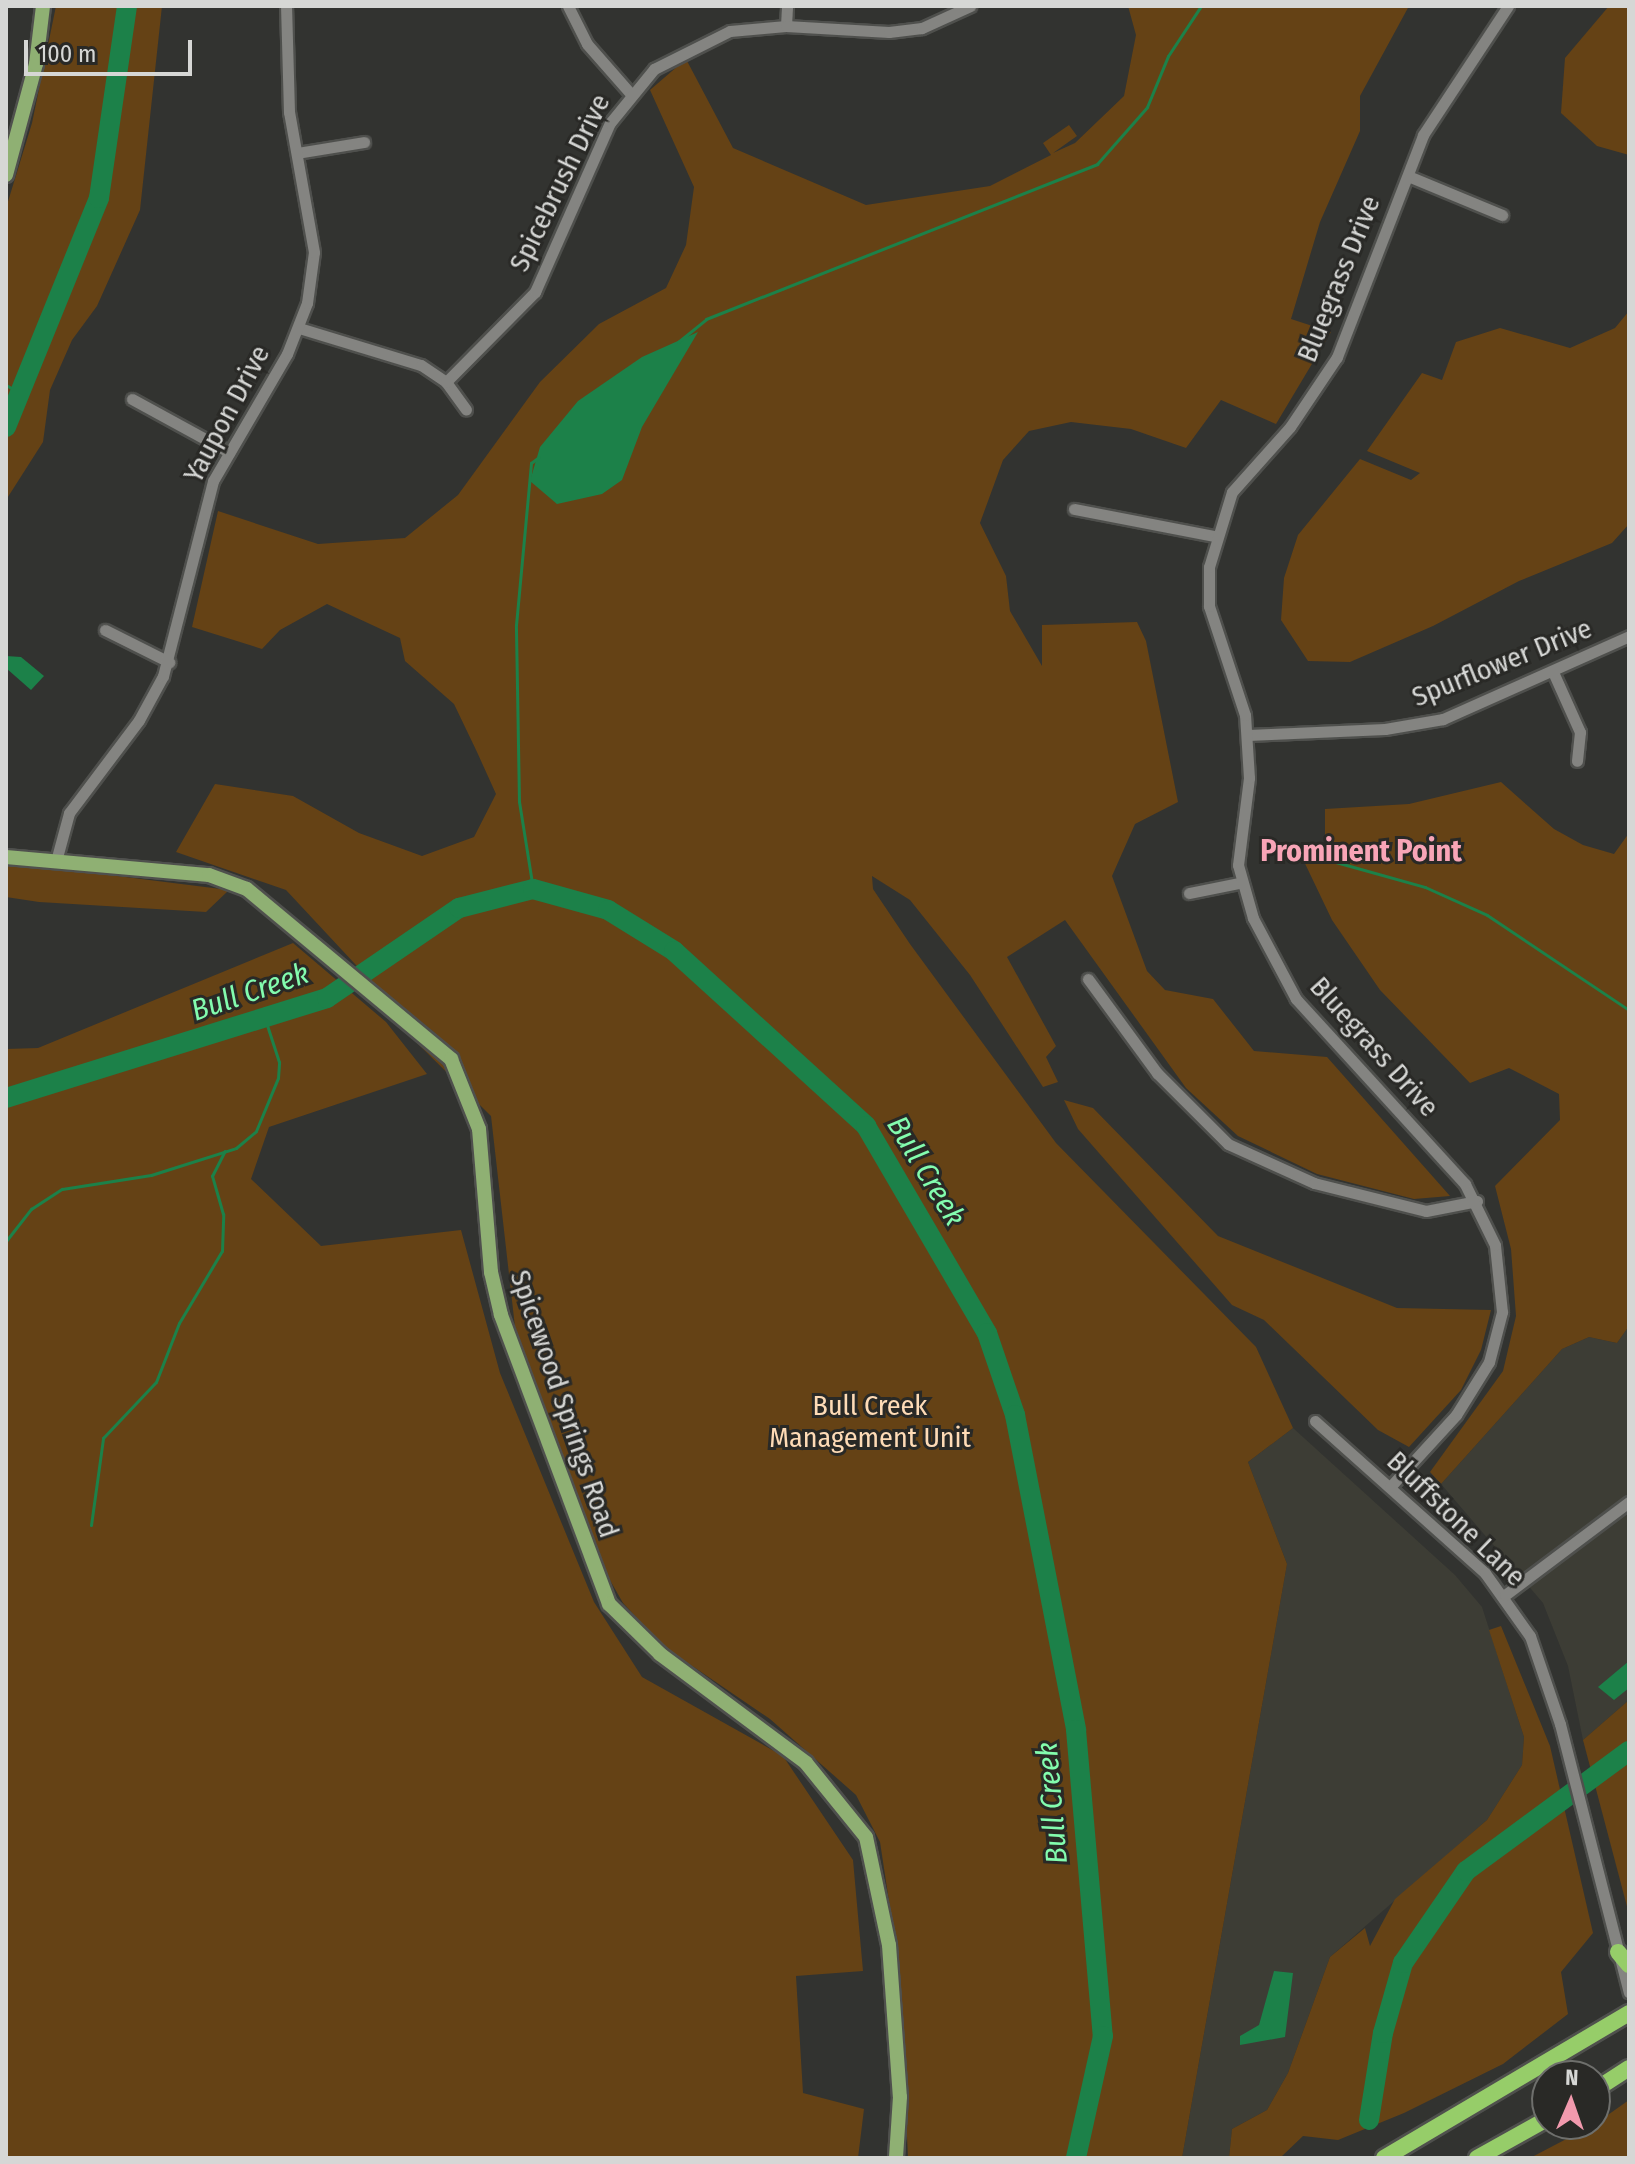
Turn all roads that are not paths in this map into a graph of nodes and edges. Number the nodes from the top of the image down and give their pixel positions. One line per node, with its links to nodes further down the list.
1 (43, 6): 11 (main road)
2 (286, 6): 10 (street, Yaupon Drive)
3 (568, 6): 8 (street)
4 (787, 6): 7 (street)
5 (970, 6): 7 (street, Spicebrush Drive)
6 (1508, 6): 12 (street, Bluegrass Drive)
7 (786, 26): 8 (street, Spicebrush Drive)
8 (630, 93): 15 (street, Spicebrush Drive)
9 (364, 142): 10 (street)
10 (297, 153): 14 (street, Yaupon Drive)
11 (6, 175)
12 (1408, 176): 13 (street); 20 (street, Bluegrass Drive)
13 (1502, 215)
14 (299, 328): 15 (street); 18 (street, Yaupon Drive)
15 (446, 382): 17 (street)
16 (132, 399): 18 (street)
17 (466, 410)
18 (229, 452): 23 (street, Yaupon Drive)
19 (1074, 509): 20 (street)
20 (1214, 536): 25 (street, Bluegrass Drive)
21 (105, 630): 23 (street)
22 (1629, 636): 24 (street, Spurflower Drive)
23 (169, 662): 28 (street, Yaupon Drive)
24 (1553, 672): 25 (street, Spurflower Drive); 26 (street)
25 (1248, 735): 29 (street, Bluegrass Drive)
26 (1577, 761)
27 (6, 857): 28 (main road, Spicewood Springs Road)
28 (56, 861): 43 (main road, Spicewood Springs Road)
29 (1239, 883): 30 (street); 32 (street, Bluegrass Drive)
30 (1189, 893)
31 (1088, 979): 32 (street)
32 (1477, 1201): 34 (street, Bluegrass Drive)
33 (1315, 1421): 34 (street, Bluffstone Lane)
34 (1390, 1487): 36 (street, Bluffstone Lane)
35 (1629, 1502): 36 (street)
36 (1505, 1595): 37 (street, Bluffstone Lane)
37 (1624, 1958): 38 (street, Bluffstone Lane)
38 (1629, 1992)
39 (1629, 2013): 44 (highway)
40 (1629, 2068): 41 (highway)
41 (1611, 2080)
42 (1531, 2128): 45 (highway)
43 (896, 2158)
44 (1384, 2158)
45 (1477, 2158)

